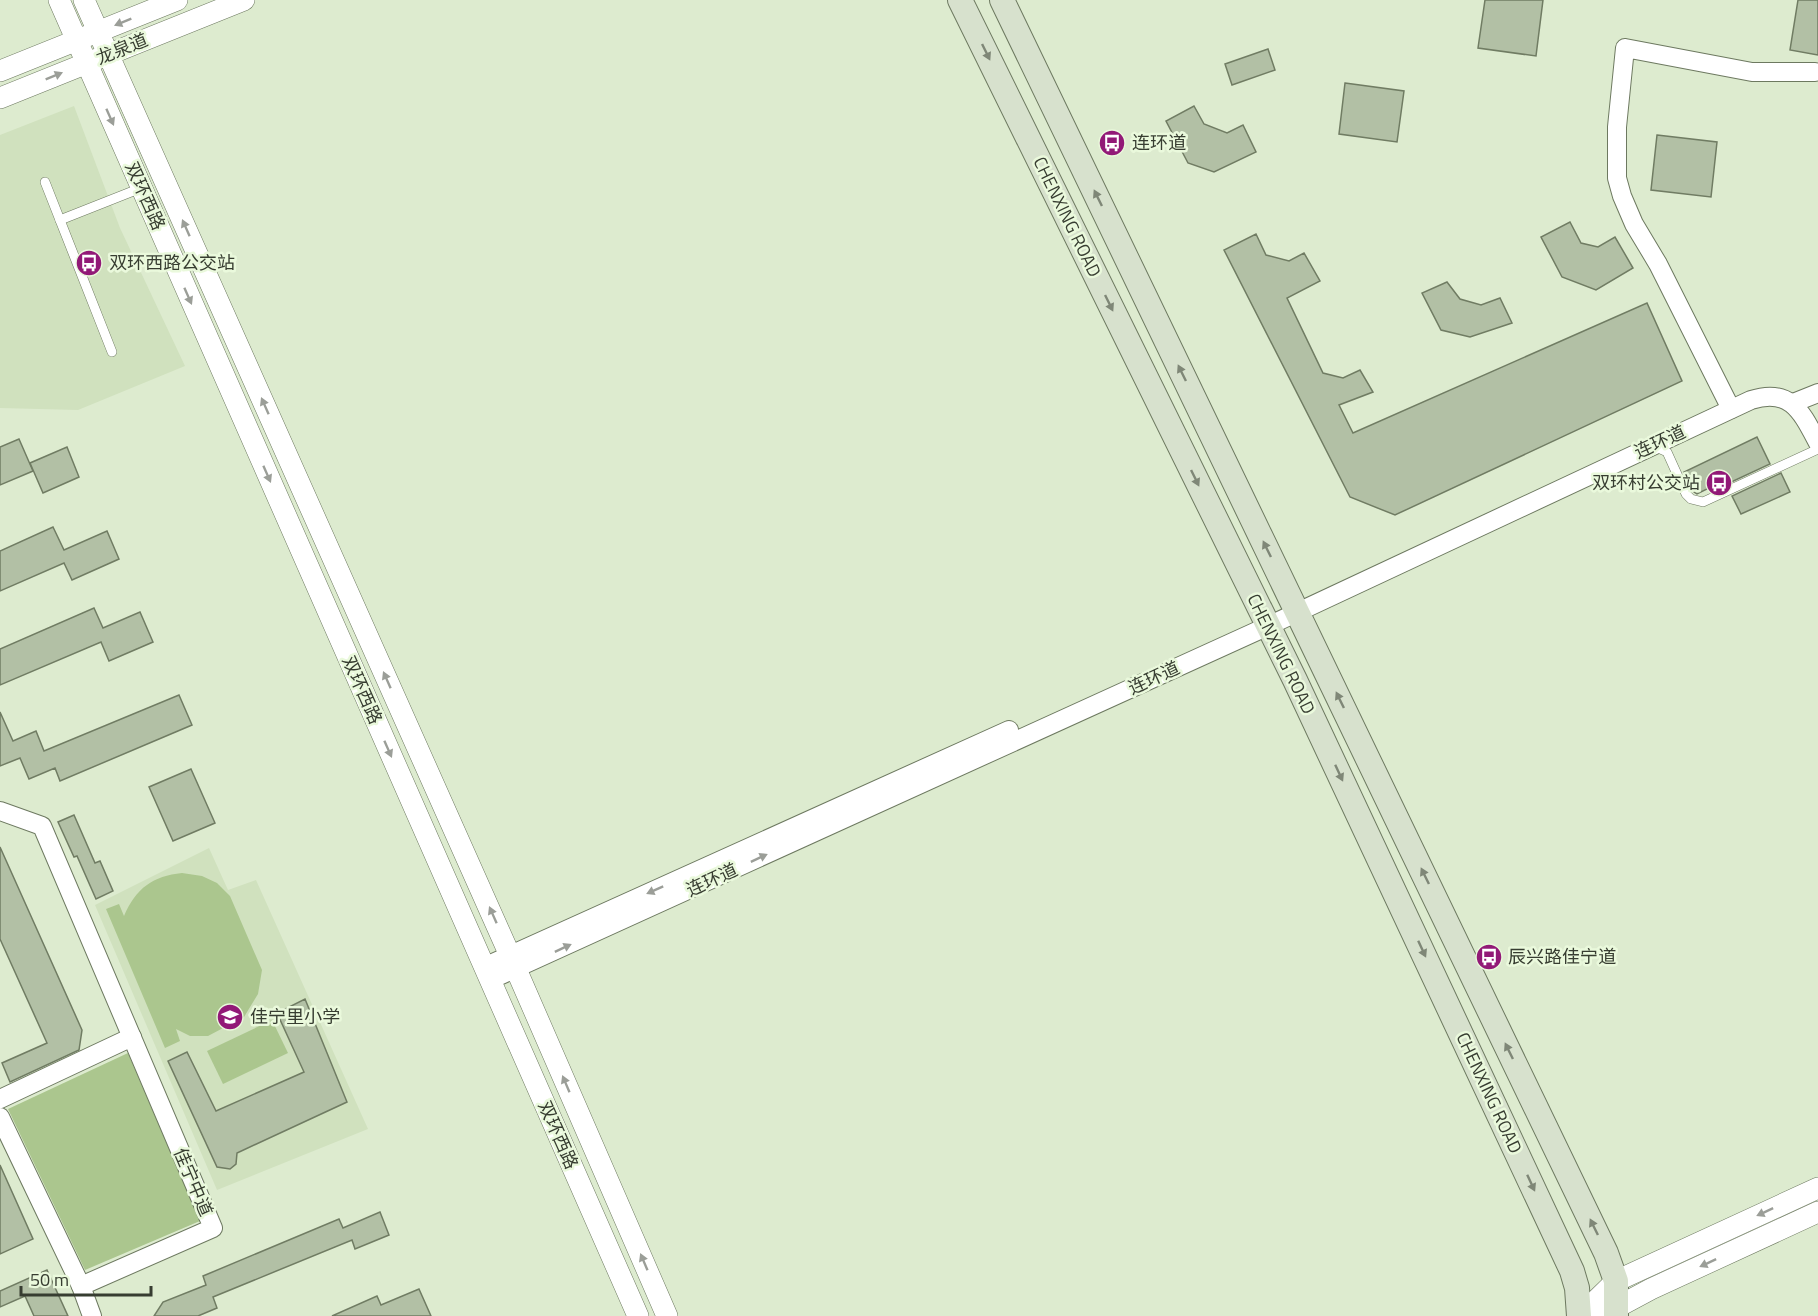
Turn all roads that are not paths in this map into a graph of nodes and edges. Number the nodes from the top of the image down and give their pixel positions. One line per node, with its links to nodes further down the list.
1 (59, 0): 8 (street, 双环西路)
2 (84, 0): 7 (street, 双环西路)
3 (177, 0): 7 (street, 龙泉道, one-way to 7)
4 (243, 0): 9 (street, 龙泉道)
5 (960, 0): 25 (main road, CHENXING ROAD, one-way to 25)
6 (1002, 0): 24 (main road, CHENXING ROAD, one-way to 6)
7 (98, 32): 8 (street, 龙泉道); 9 (street, 双环西路)
8 (77, 40): 10 (street, 双环西路); 11 (street, 龙泉道)
9 (109, 54): 10 (street, 龙泉道); 27 (street, 双环西路, one-way to 9)
10 (87, 63): 13 (street, 龙泉道, one-way to 10); 15 (street, 双环西路, one-way to 15)
11 (0, 70)
12 (1815, 72): 19 (street)
13 (0, 98)
14 (45, 182): 16 (lane)
15 (141, 188): 16 (lane); 28 (street, 双环西路, one-way to 28)
16 (60, 220): 17 (lane)
17 (112, 352)
18 (1805, 398): 19 (street); 20 (street); 21 (street)
19 (1728, 404): 22 (street, 连环道); 24 (street)
20 (1818, 421)
21 (1818, 443)
22 (1651, 446): 23 (lane); 24 (street, 连环道)
23 (1818, 449)
24 (1295, 607): 25 (street, 连环道); 36 (main road, CHENXING ROAD, one-way to 24)
25 (1265, 620): 27 (street, 连环道); 34 (main road, CHENXING ROAD, one-way to 34)
26 (0, 811): 29 (street, 佳宁中道)
27 (513, 962): 28 (street, 连环道); 39 (street, 双环西路, one-way to 27)
28 (487, 974): 38 (street, 双环西路)
29 (132, 1037): 30 (street); 35 (street, 佳宁中道)
30 (0, 1099)
31 (0, 1116): 35 (street)
32 (1818, 1188): 36 (street, one-way to 36)
33 (1818, 1212): 36 (street, one-way to 36)
34 (1565, 1255): 40 (main road); 41 (main road, CHENXING ROAD)
35 (81, 1286): 37 (street)
36 (1621, 1307): 41 (street)
37 (92, 1316)
38 (638, 1316)
39 (668, 1316)
40 (1562, 1316)
41 (1580, 1316)

